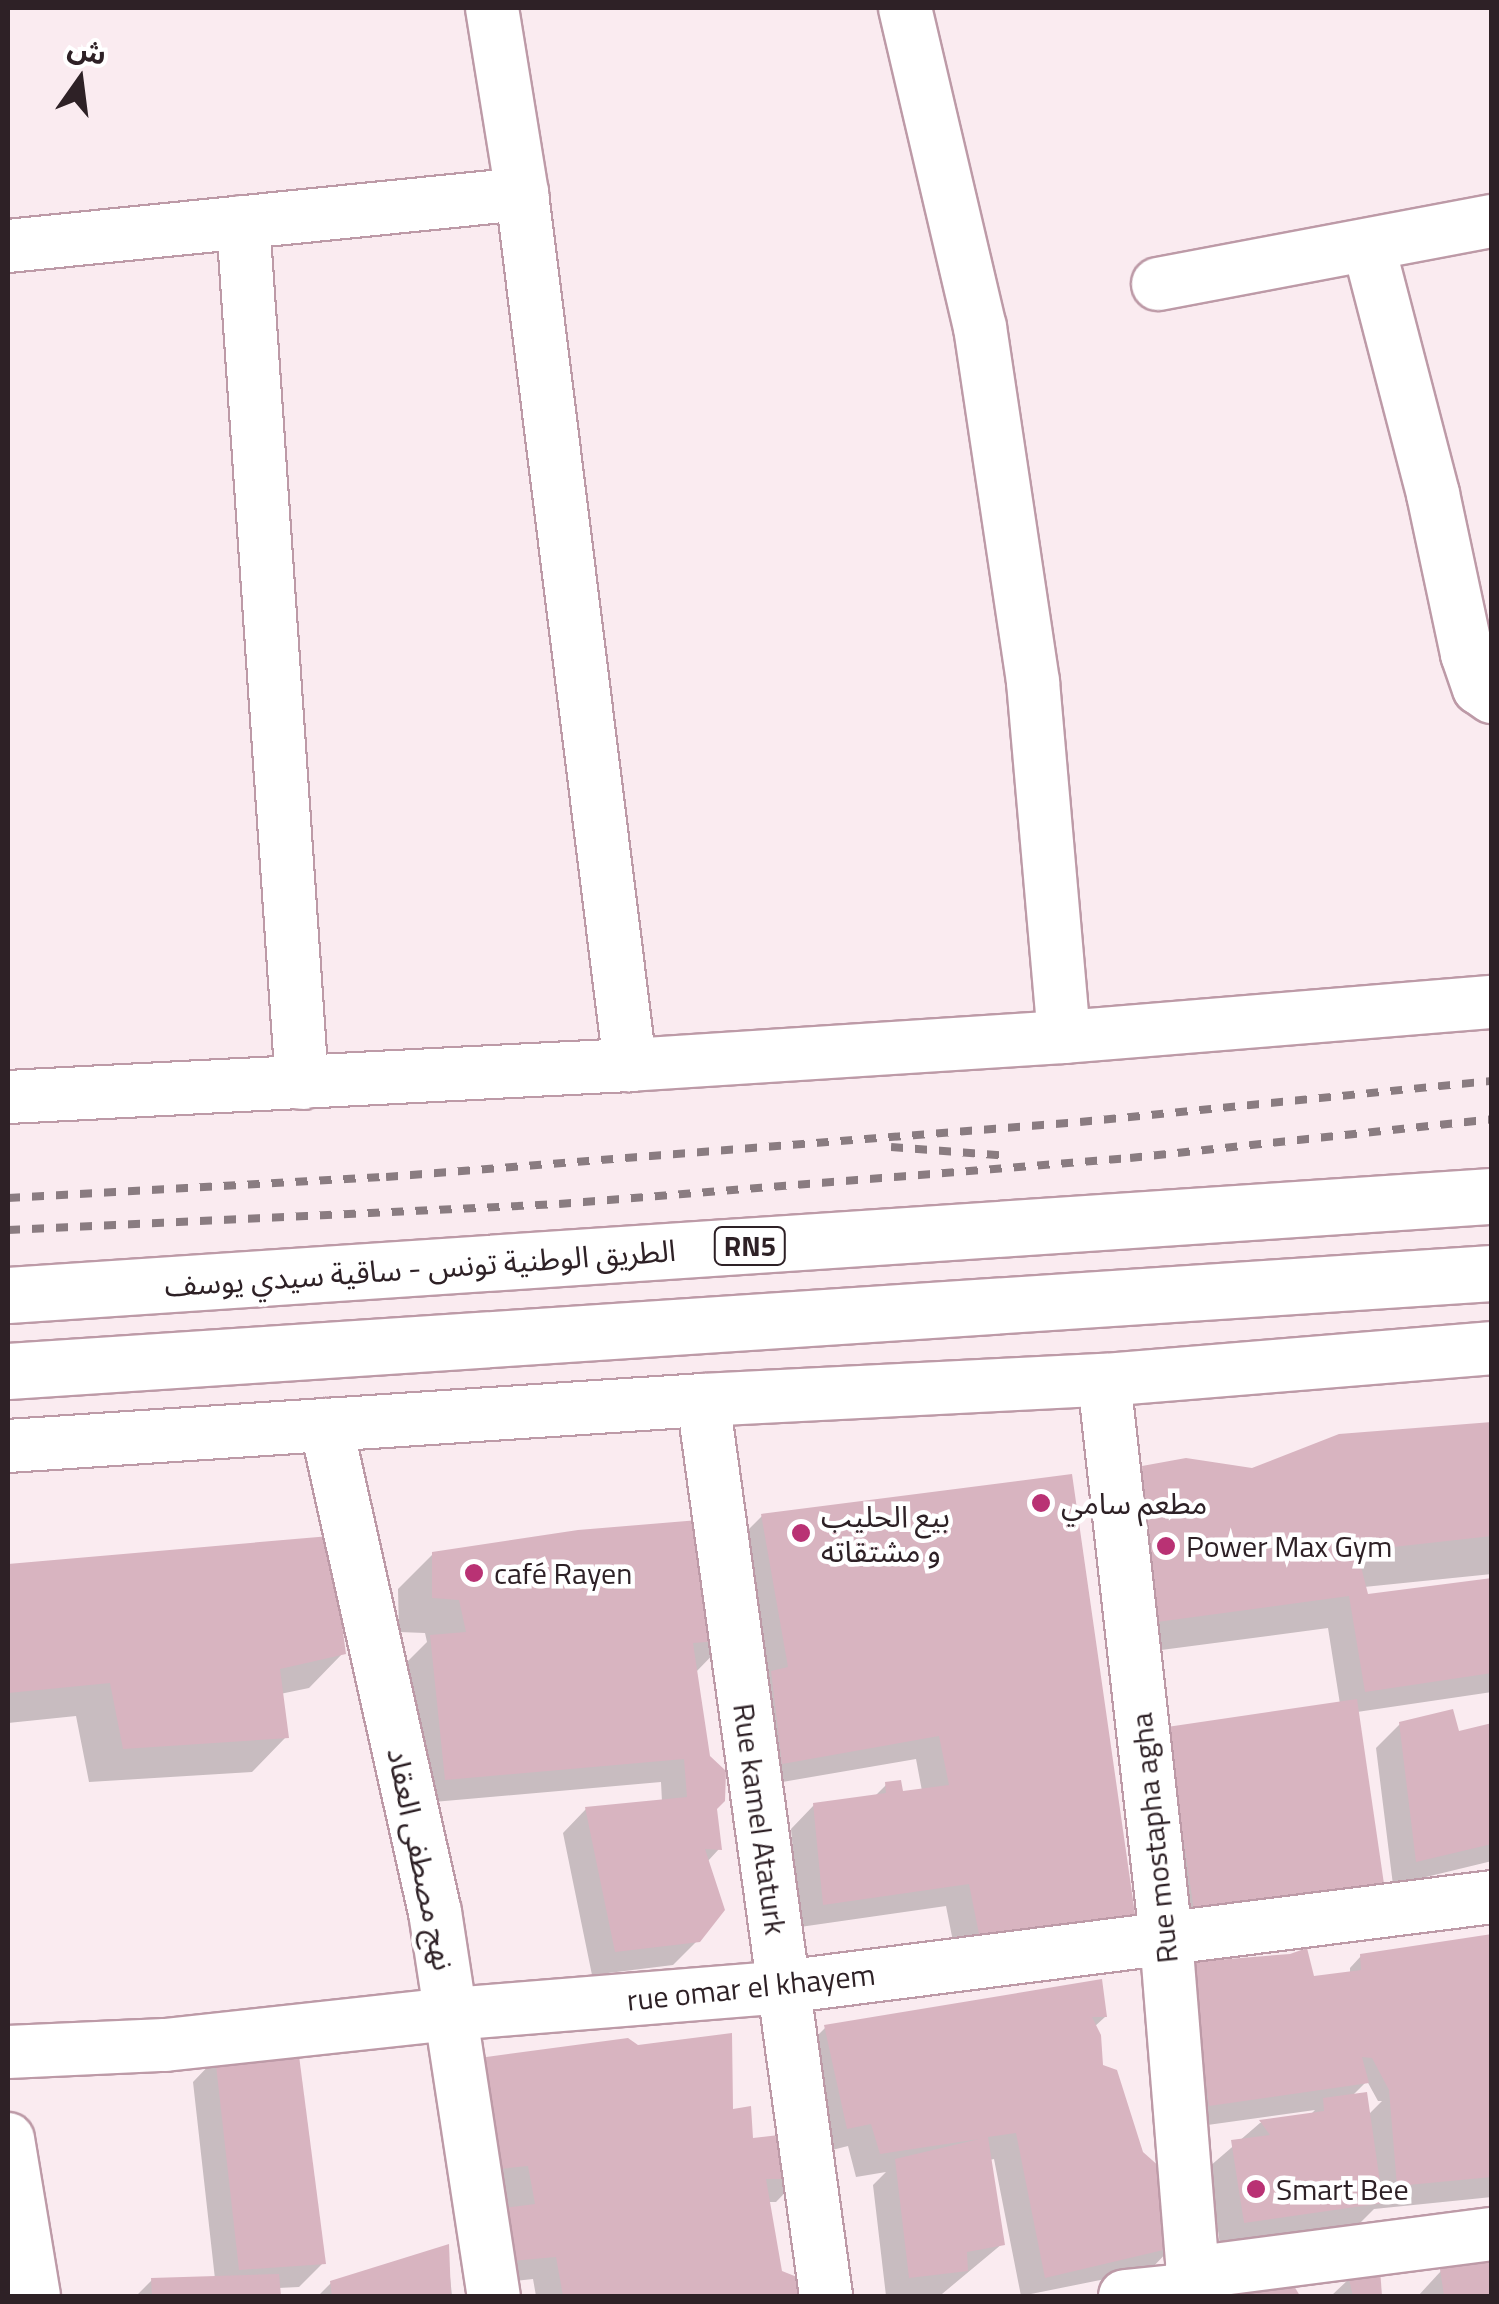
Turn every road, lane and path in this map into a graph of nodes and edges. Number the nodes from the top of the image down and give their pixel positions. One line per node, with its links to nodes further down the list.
1 (492, 8): 3 (street)
2 (905, 8): 11 (street)
3 (522, 194): 5 (street); 12 (street)
4 (1492, 221): 7 (street)
5 (244, 222): 6 (street); 13 (street)
6 (8, 246)
7 (1369, 248): 8 (street); 9 (street)
8 (1158, 284)
9 (1492, 697)
10 (1492, 1002): 11 (street)
11 (1064, 1037): 12 (street)
12 (630, 1065): 13 (street)
13 (302, 1083): 14 (street)
14 (8, 1097)
15 (1492, 1196): 17 (highway, الطريق الوطنية تونس - ساقية سيدي يوسف / RN5)
16 (1492, 1274): 19 (highway)
17 (8, 1295)
18 (1492, 1348): 20 (street)
19 (8, 1371)
20 (1104, 1380): 21 (street); 25 (street, Rue mostapha agha)
21 (704, 1400): 22 (street); 26 (street, Rue kamel Ataturk)
22 (326, 1425): 23 (street); 27 (street, نهج مصطفى العقاد)
23 (8, 1446)
24 (1492, 1897): 25 (street, rue omar el khayem)
25 (1166, 1938): 26 (street, rue omar el khayem); 31 (street, Rue mostapha agha)
26 (784, 1987): 27 (street, rue omar el khayem); 34 (street, Rue kamel Ataturk)
27 (451, 2014): 28 (street, rue omar el khayem); 33 (street, نهج مصطفى العقاد)
28 (8, 2052)
29 (8, 2139): 32 (street)
30 (1492, 2234): 31 (street)
31 (1193, 2286): 35 (street)
32 (34, 2296)
33 (494, 2296)
34 (826, 2296)
35 (1125, 2296)

